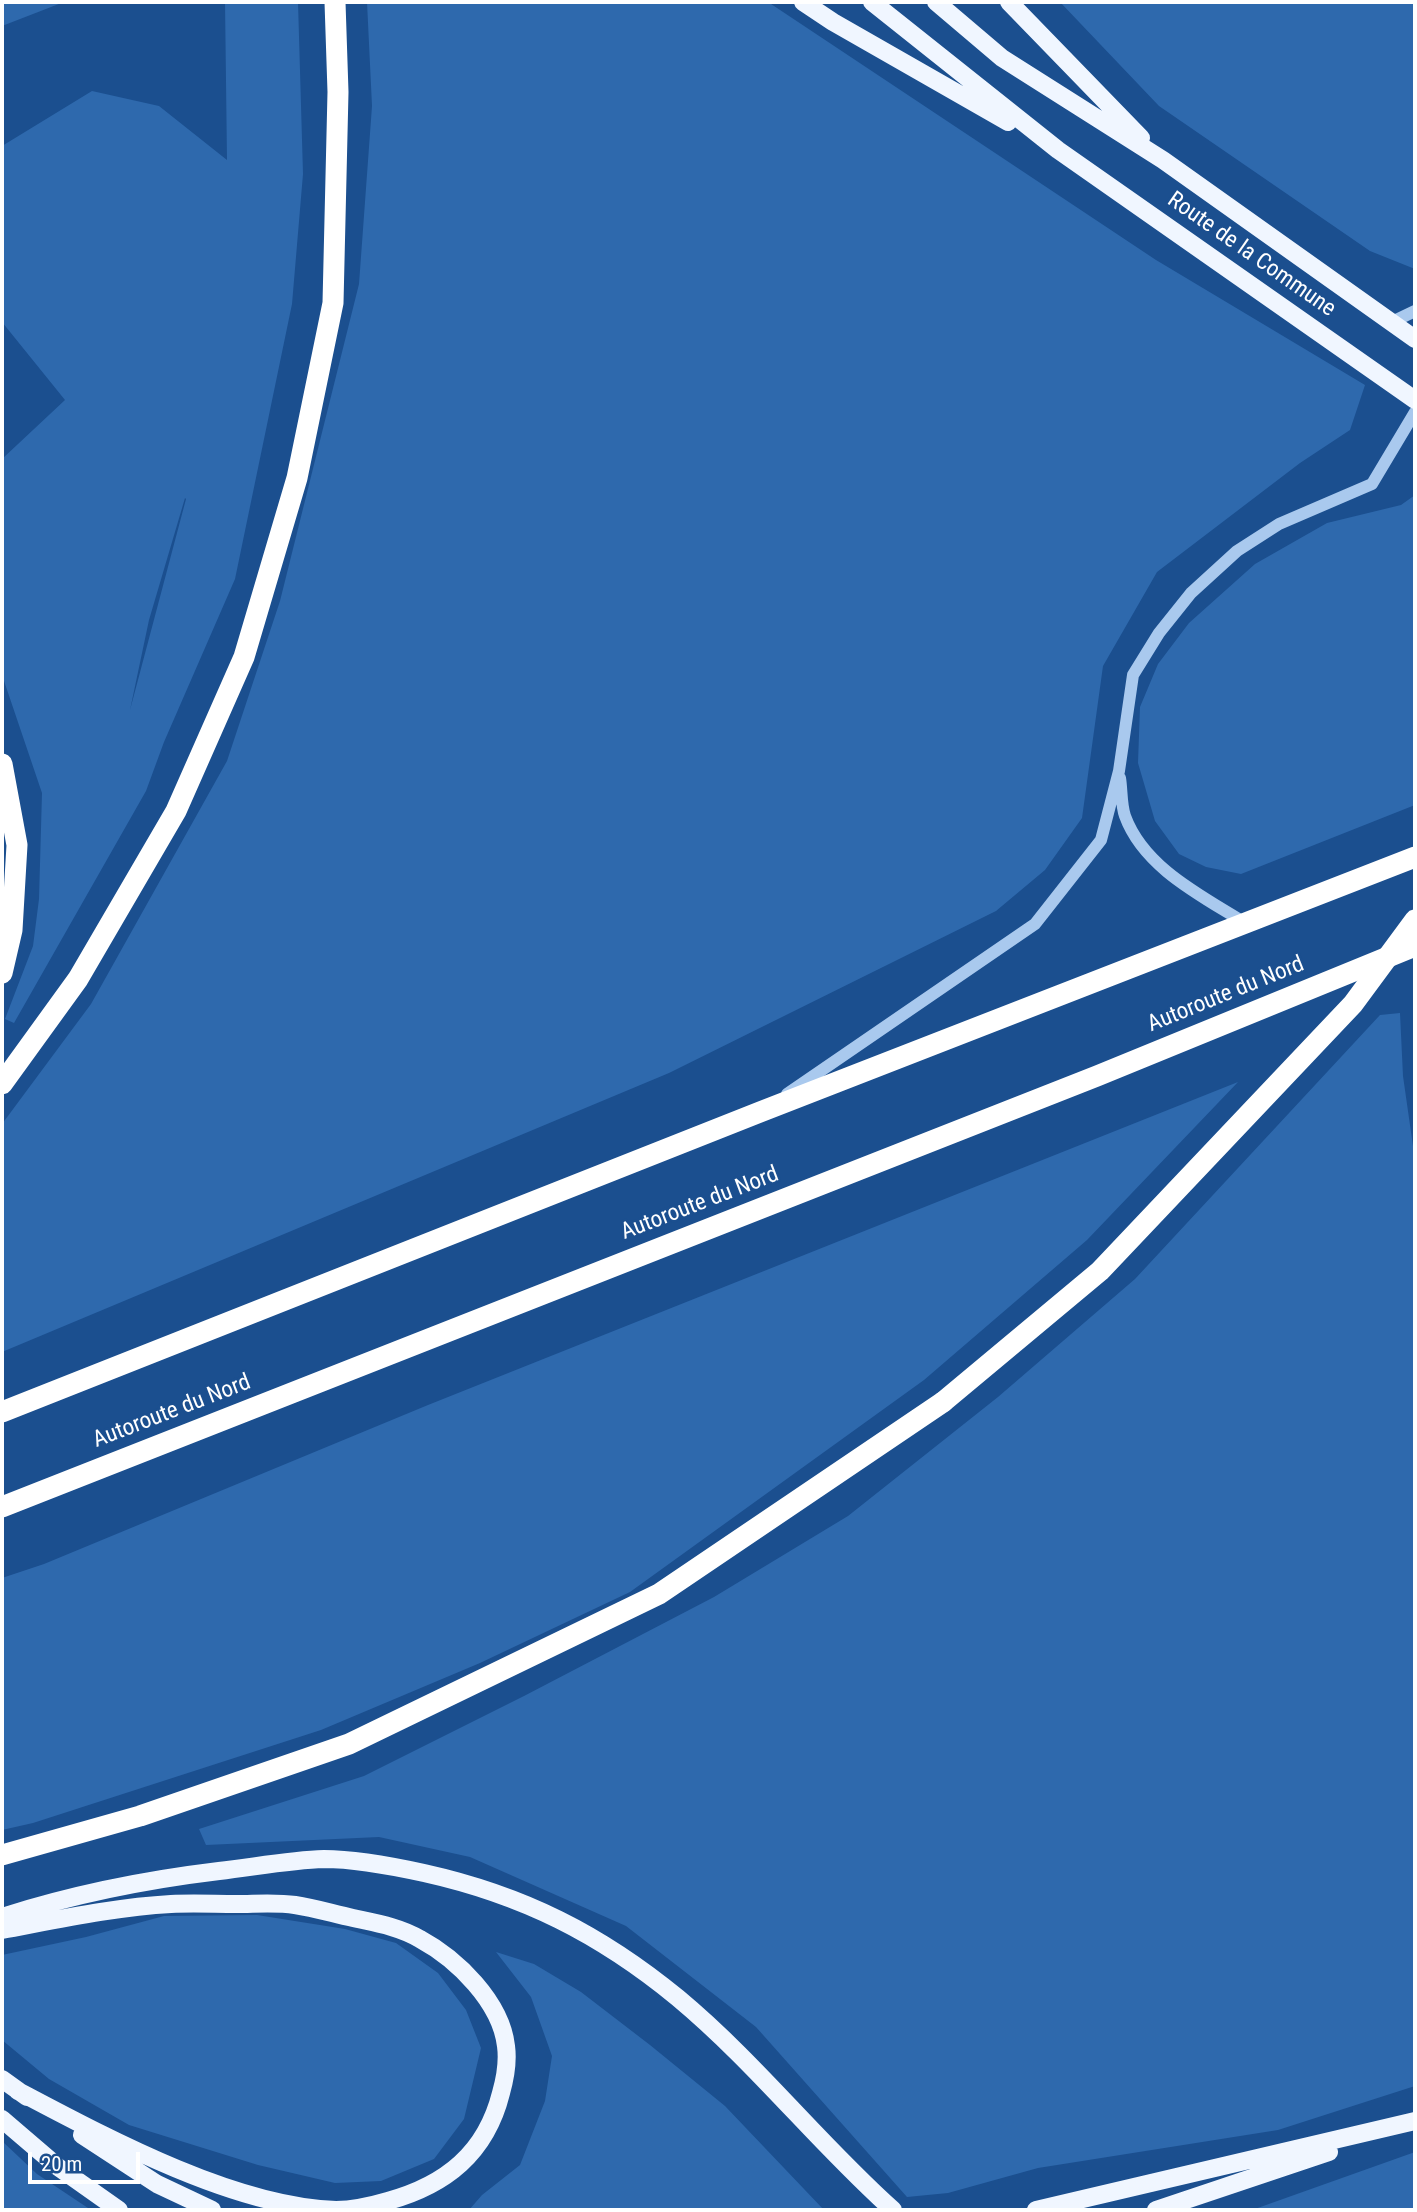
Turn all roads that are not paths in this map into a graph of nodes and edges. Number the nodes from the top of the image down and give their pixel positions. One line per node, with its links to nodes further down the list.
1 (335, 2): 20 (highway)
2 (803, 2): 6 (main road)
3 (872, 2): 6 (main road)
4 (936, 2): 7 (main road, Route de la Commune)
5 (1009, 2): 7 (main road, Route de la Commune)
6 (1058, 150): 11 (main road, Route de la Commune)
7 (1163, 160): 9 (main road, Route de la Commune)
8 (1415, 312): 9 (lane)
9 (1390, 323): 10 (main road, Route de la Commune)
10 (1415, 339)
11 (1415, 400)
12 (1415, 412): 14 (lane)
13 (2, 764): 19 (highway)
14 (1119, 771): 17 (lane); 21 (lane)
15 (1415, 857): 17 (highway)
16 (1415, 920): 24 (highway, bridge)
17 (1245, 923): 21 (highway)
18 (1415, 946): 23 (highway, Autoroute du Nord)
19 (2, 973)
20 (2, 1084)
21 (761, 1112): 22 (highway)
22 (2, 1412)
23 (2, 1507)
24 (2, 1855)
25 (2, 1917): 34 (main road)
26 (2, 1930): 33 (main road)
27 (2, 2079): 28 (main road)
28 (18, 2091): 32 (main road); 33 (main road)
29 (2, 2119): 31 (main road)
30 (1415, 2122): 35 (main road); 36 (main road)
31 (119, 2210)
32 (212, 2210)
33 (339, 2210)
34 (893, 2210)
35 (1036, 2210)
36 (1156, 2210)

